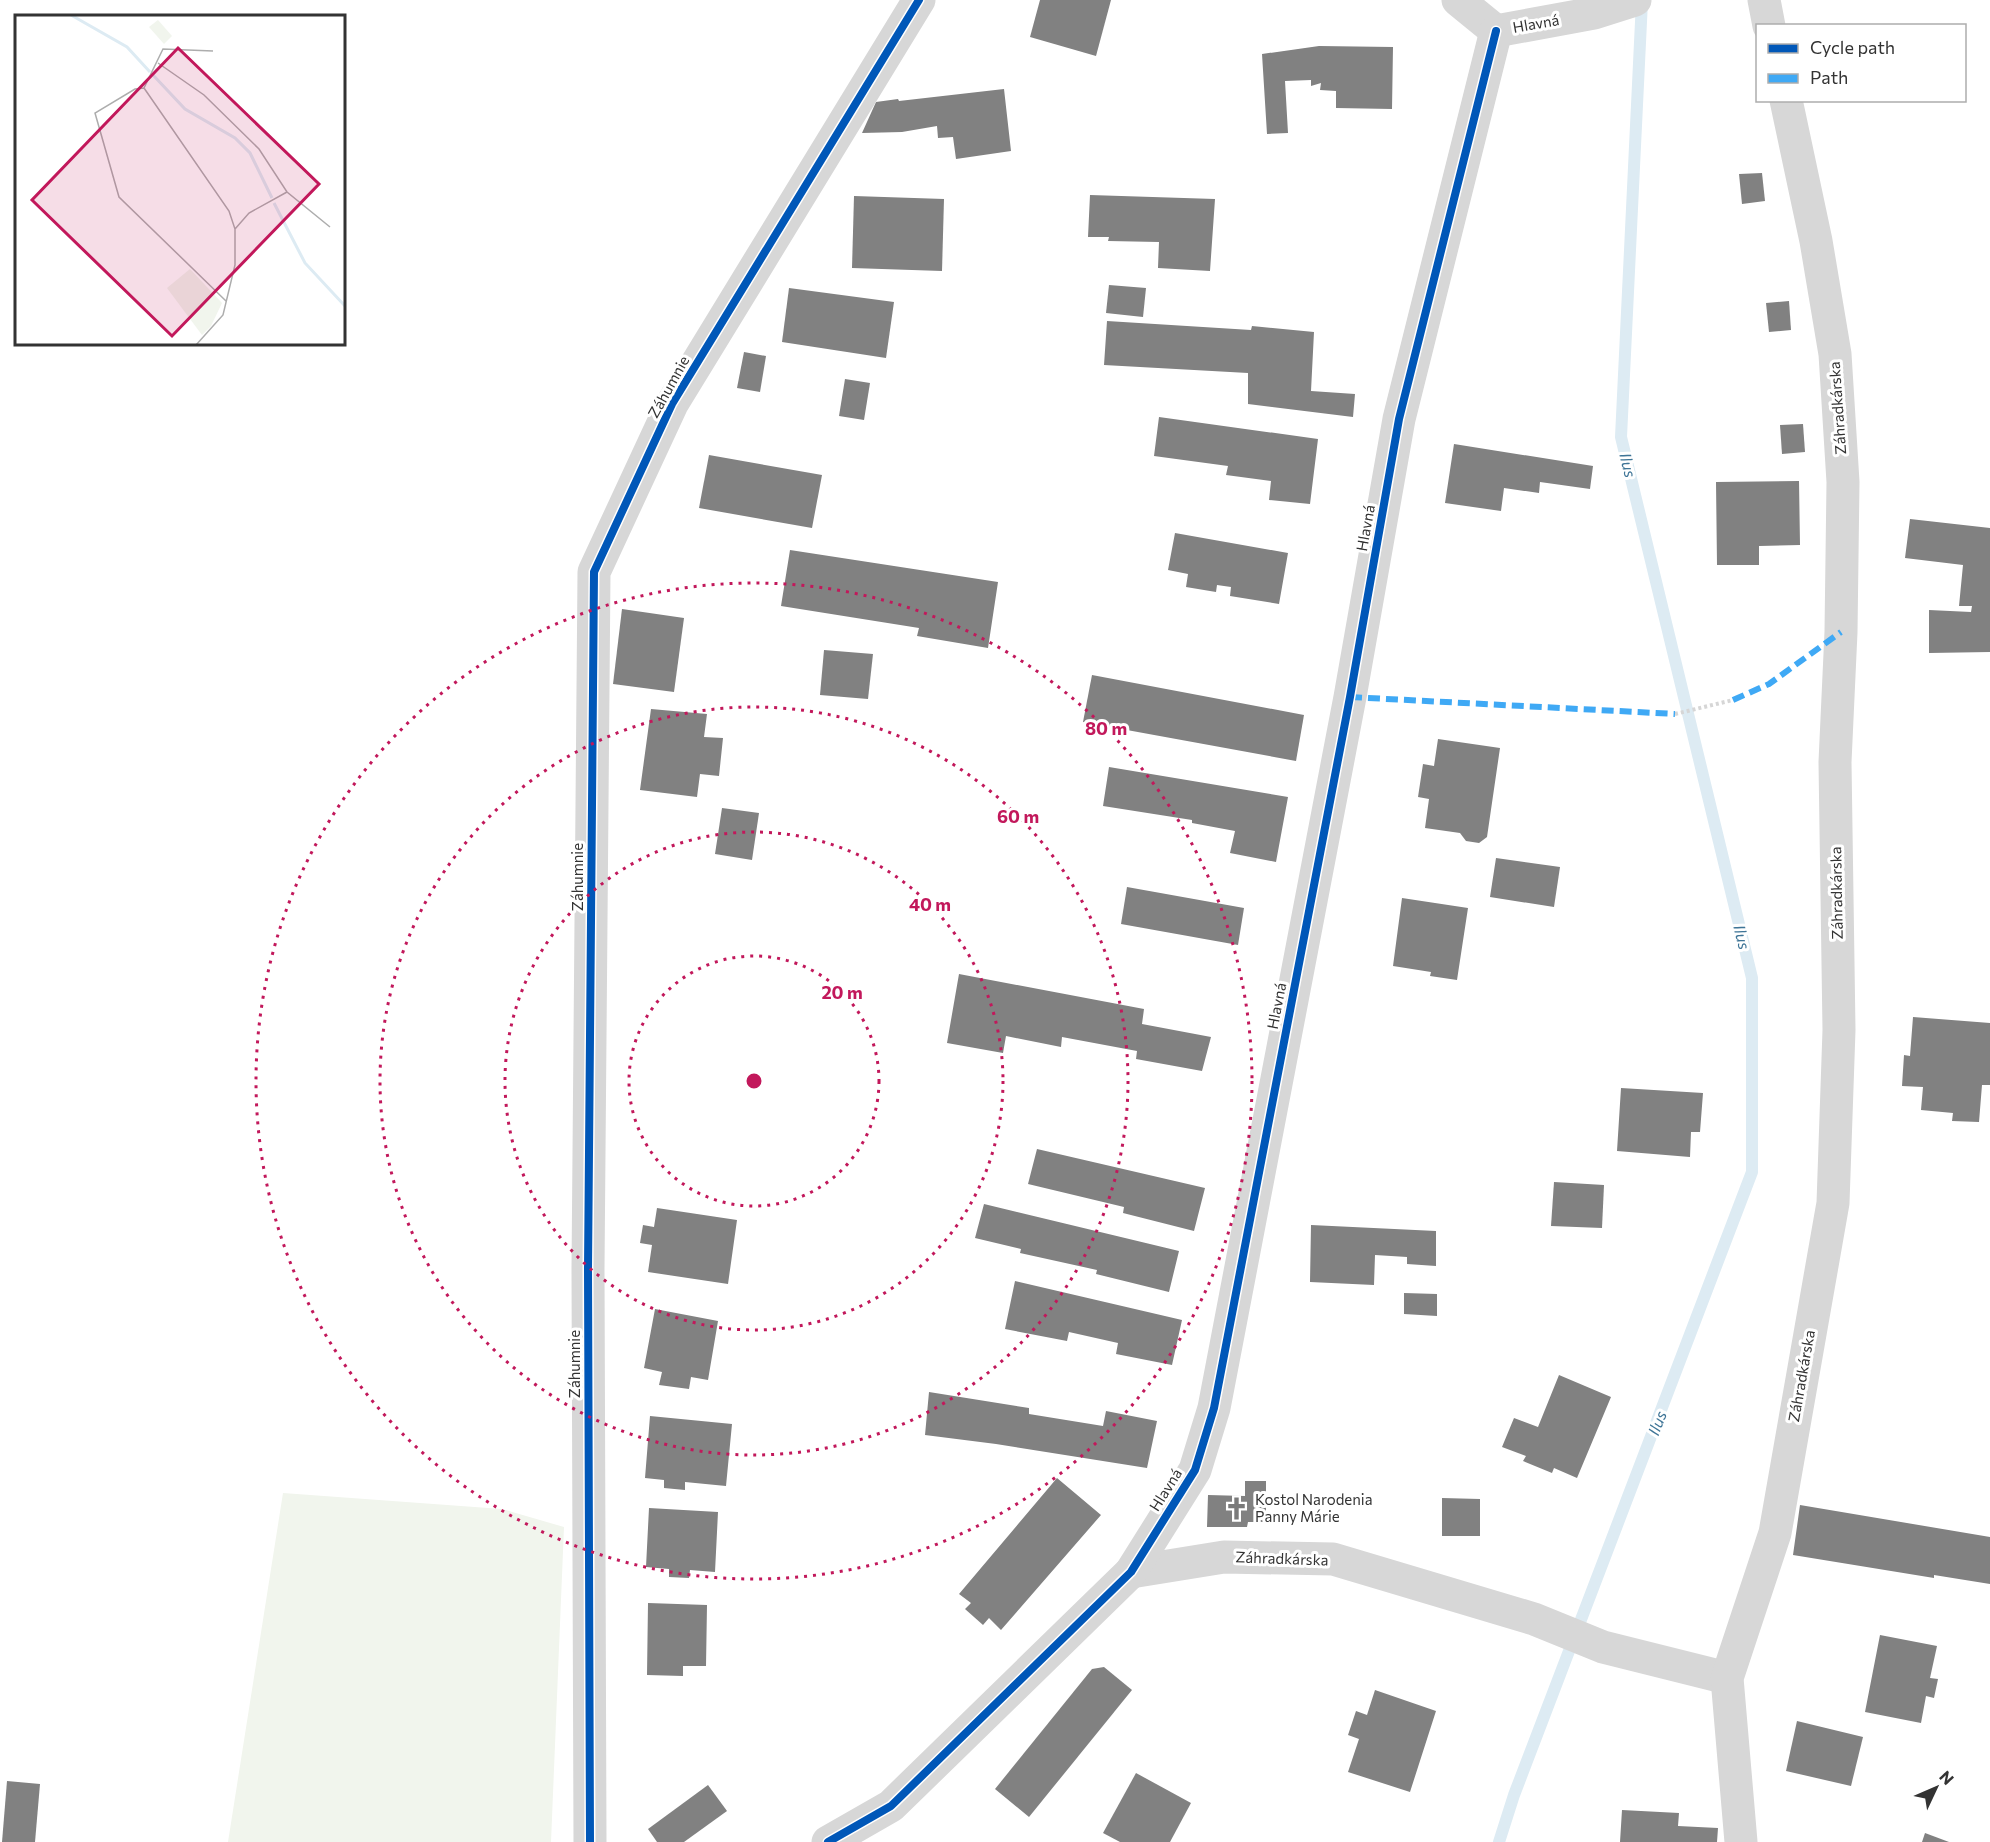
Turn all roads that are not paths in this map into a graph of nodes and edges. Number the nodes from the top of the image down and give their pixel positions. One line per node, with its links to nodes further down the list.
1 (919, 0): 10 (street, Záhumnie)
2 (1458, 0): 6 (street)
3 (1635, 0): 6 (street, Hlavná)
4 (1764, 0): 5 (street)
5 (1769, 24)
6 (1496, 31): 8 (street, Hlavná)
7 (1786, 102): 9 (street, Záhradkárska)
8 (1131, 1572): 9 (street, Záhradkárska); 11 (street, Hlavná)
9 (1727, 1678): 12 (street, Záhradkárska)
10 (590, 1842)
11 (828, 1842)
12 (1741, 1842)

